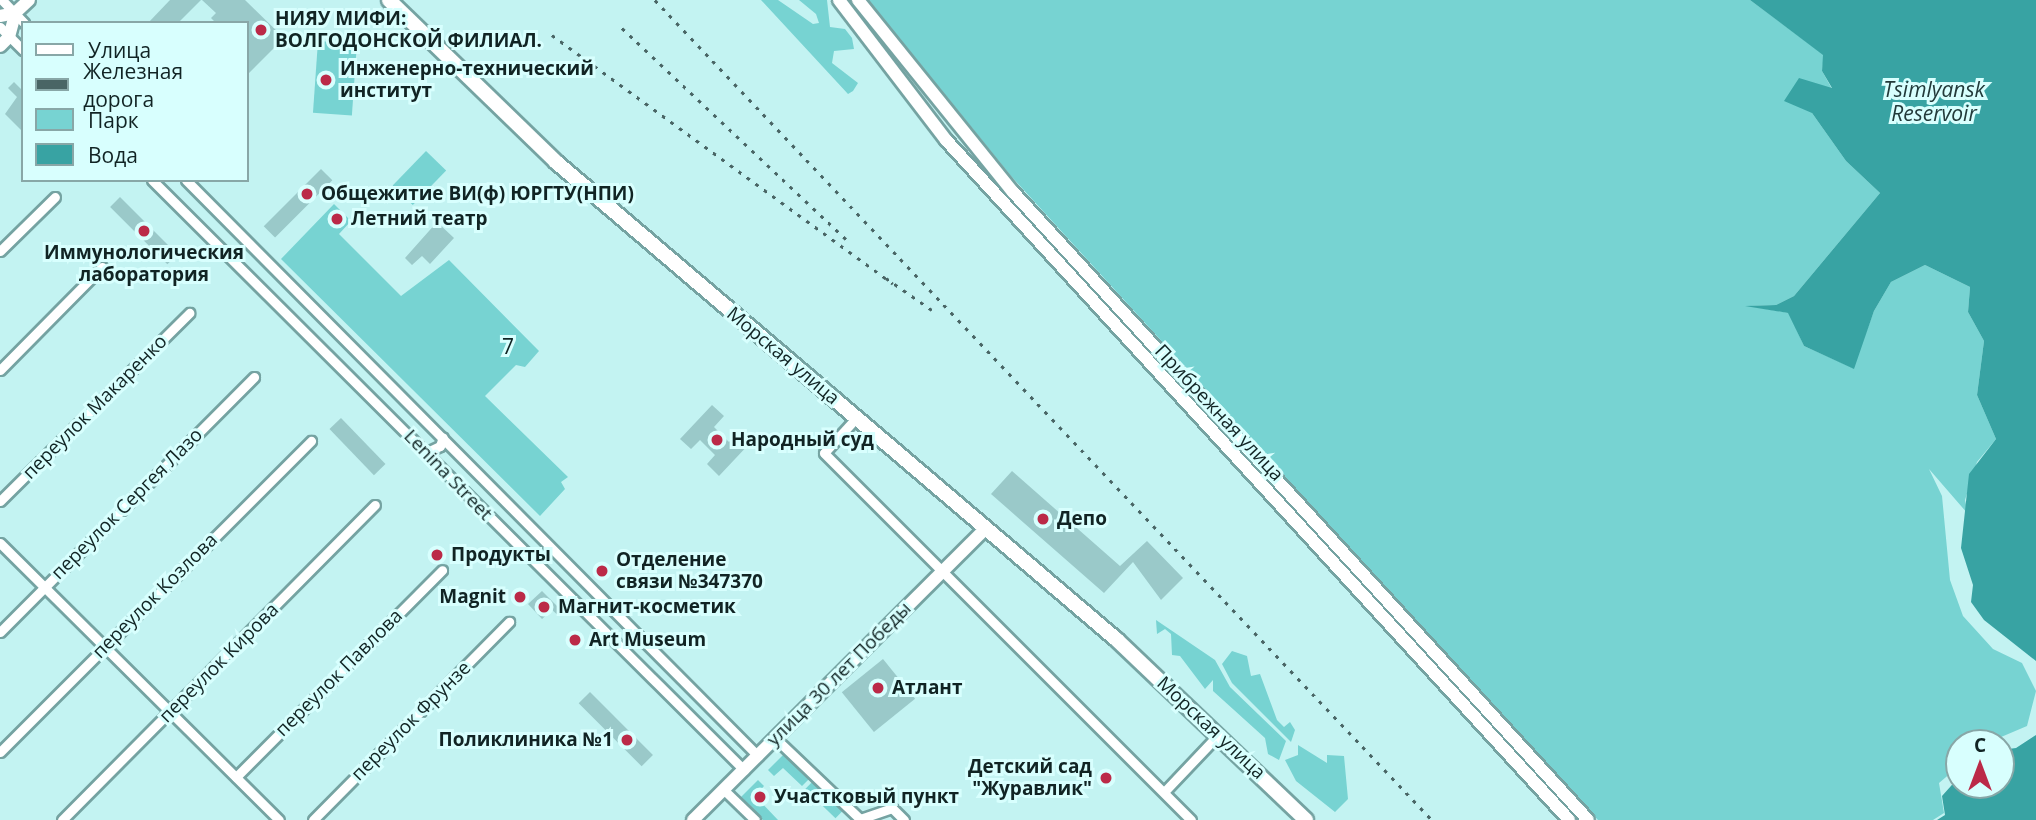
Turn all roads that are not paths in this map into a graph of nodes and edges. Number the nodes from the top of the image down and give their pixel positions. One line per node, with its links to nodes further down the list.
1 (2, 0): 7 (street)
2 (29, 0): 7 (main road)
3 (389, 0): 18 (main road, Морская улица)
4 (839, 0): 50 (main road, Прибрежная улица)
5 (858, 0): 51 (main road, Прибрежная улица)
6 (0, 16): 7 (main road)
7 (18, 17): 8 (main road)
8 (3, 37): 9 (street)
9 (21, 49)
10 (154, 182): 21 (street, Lenina Street)
11 (188, 182): 19 (street, Lenina Street)
12 (55, 197): 13 (street)
13 (0, 251)
14 (102, 267): 16 (street)
15 (189, 313): 22 (street, переулок Макаренко)
16 (0, 370)
17 (254, 377): 28 (street, переулок Сергея Лазо)
18 (856, 418): 24 (main road, Морская улица); 27 (street)
19 (443, 437): 21 (street); 36 (street, Lenina Street)
20 (311, 441): 31 (street, переулок Козлова)
21 (427, 452): 37 (street, Lenina Street)
22 (0, 501)
23 (375, 505): 32 (street, переулок Кирова)
24 (985, 529): 27 (main road, улица 30 лет Победы); 33 (main road, Морская улица)
25 (0, 543): 28 (street)
26 (441, 569): 38 (street, переулок Павлова)
27 (941, 570): 34 (main road, улица 30 лет Победы); 40 (street)
28 (45, 587): 30 (street, переулок Сергея Лазо); 31 (street)
29 (509, 622): 43 (street, переулок Фрунзе)
30 (0, 632)
31 (106, 646): 32 (street); 35 (street, переулок Козлова)
32 (171, 712): 38 (street); 41 (street, переулок Кирова)
33 (1220, 733): 40 (street); 49 (main road, Морская улица)
34 (775, 738): 36 (main road, улица 30 лет Победы); 46 (street)
35 (0, 752)
36 (758, 756): 37 (main road, улица 30 лет Победы)
37 (744, 770): 39 (main road, улица 30 лет Победы)
38 (238, 775): 42 (street)
39 (724, 790): 44 (main road, улица 30 лет Победы); 45 (street)
40 (1164, 792): 48 (street)
41 (62, 820)
42 (279, 820)
43 (313, 820)
44 (693, 820)
45 (755, 820)
46 (860, 820): 47 (street)
47 (904, 820)
48 (1191, 820)
49 (1306, 820)
50 (1569, 820)
51 (1588, 820)

